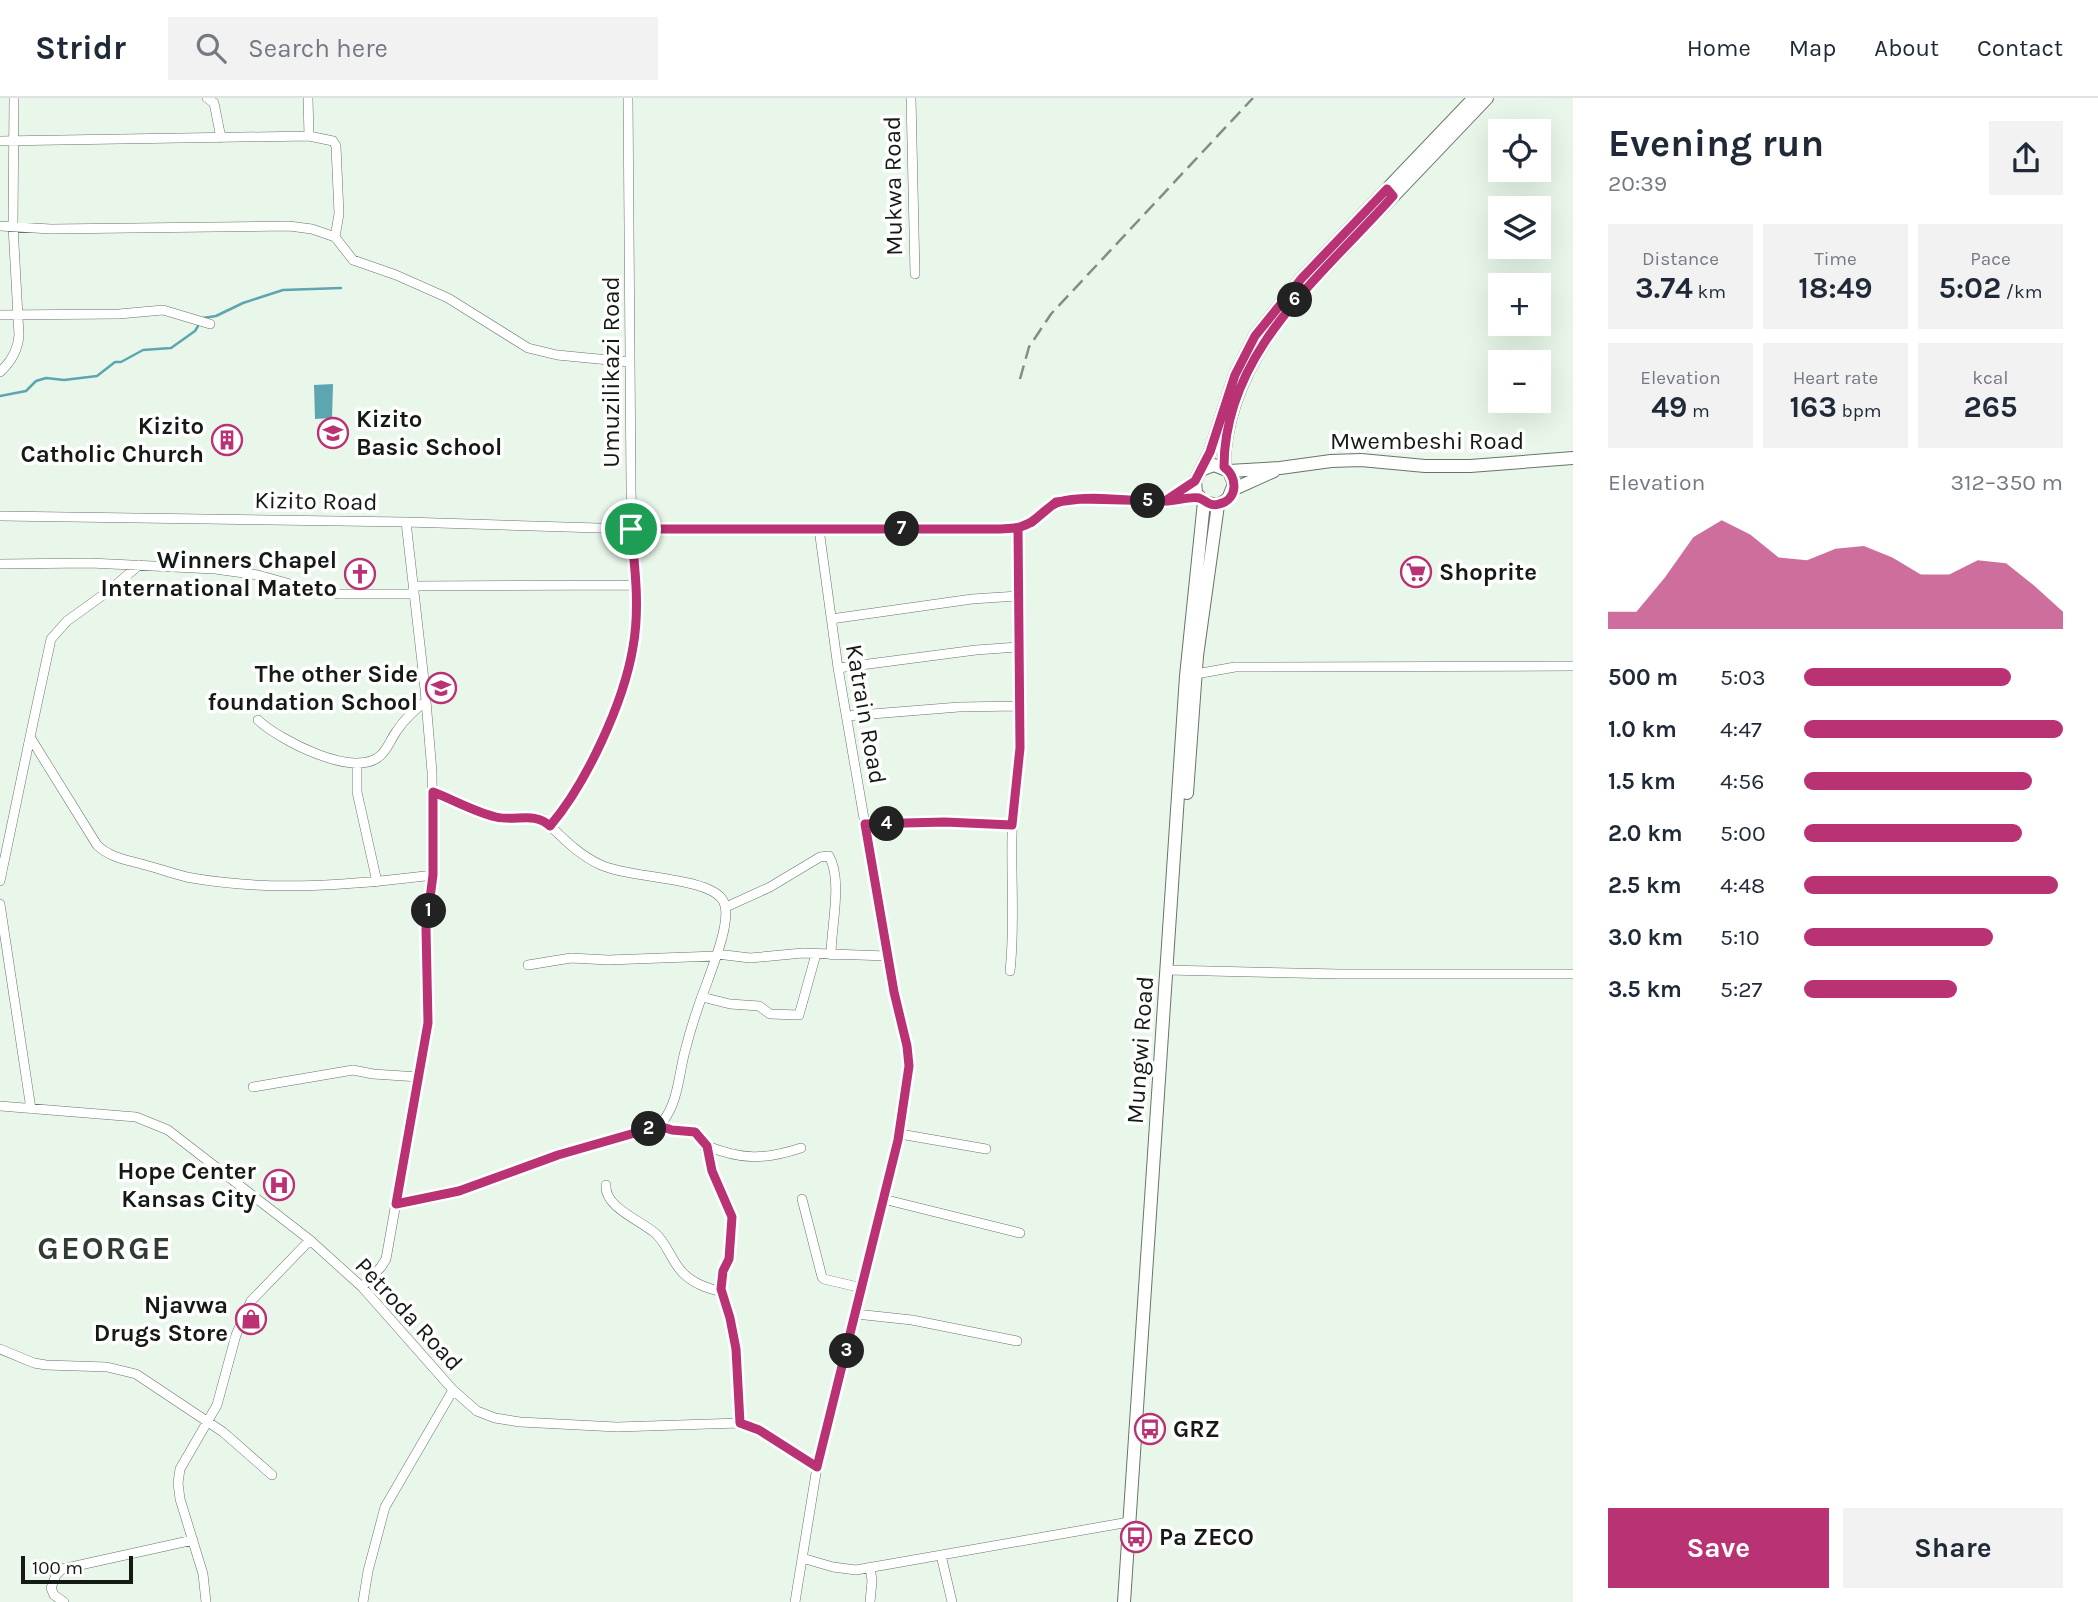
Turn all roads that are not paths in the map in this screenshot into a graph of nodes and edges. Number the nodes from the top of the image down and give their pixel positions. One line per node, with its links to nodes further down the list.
1 (15, 98): 11 (street)
2 (208, 98): 9 (street)
3 (309, 98): 8 (street)
4 (628, 98): 20 (street, Umuzilikazi Road)
5 (911, 98): 16 (street, Mukwa Road)
6 (1474, 98): 12 (main road)
7 (1487, 98): 12 (main road)
8 (309, 136): 9 (street); 15 (street)
9 (221, 138): 11 (street)
10 (0, 141): 11 (street)
11 (15, 141): 14 (street)
12 (1390, 193): 24 (main road); 25 (main road)
13 (0, 226): 14 (street)
14 (13, 226): 15 (street); 18 (street)
15 (335, 237): 20 (street)
16 (915, 274)
17 (0, 315): 18 (street)
18 (18, 315): 19 (street); 21 (street)
19 (210, 324)
20 (630, 362): 33 (street, Umuzilikazi Road)
21 (0, 372)
22 (1573, 458): 23 (main road, Mwembeshi Road)
23 (1280, 468): 24 (main road); 26 (main road)
24 (1226, 469): 25 (main road); 26 (main road)
25 (1198, 476): 27 (main road); 28 (street)
26 (1234, 489): 29 (main road)
27 (1202, 500): 28 (street); 29 (main road); 66 (main road, Mungwi Road)
28 (1165, 501): 32 (street)
29 (1218, 505): 44 (main road, Mungwi Road)
30 (0, 516): 31 (street, Kizito Road)
31 (406, 522): 33 (street, Kizito Road); 38 (street)
32 (1018, 528): 34 (street, Kizito Road); 39 (street)
33 (631, 529): 34 (street, Kizito Road); 37 (street, Umuzilikazi Road)
34 (819, 530): 40 (street, Katrain Road)
35 (0, 564): 36 (street)
36 (139, 565): 38 (street); 49 (street)
37 (635, 585): 38 (street); 54 (street, Umuzilikazi Road)
38 (414, 590): 45 (street)
39 (1019, 596): 40 (street); 41 (street)
40 (831, 619): 43 (street, Katrain Road)
41 (1018, 647): 43 (street); 46 (street)
42 (1573, 666): 44 (street)
43 (838, 668): 47 (street, Katrain Road)
44 (1196, 674): 66 (main road, Mungwi Road)
45 (426, 701): 50 (street); 51 (street)
46 (1019, 706): 47 (street); 53 (street)
47 (847, 716): 52 (street, Katrain Road)
48 (258, 720): 50 (street)
49 (30, 737): 56 (street); 57 (street)
50 (357, 763): 57 (street)
51 (433, 792): 54 (street); 55 (street)
52 (865, 824): 53 (street); 63 (street, Katrain Road)
53 (1012, 825): 65 (street)
54 (550, 826): 59 (street)
55 (433, 875): 57 (street); 69 (street)
56 (0, 881)
57 (377, 882)
58 (0, 904): 72 (street)
59 (726, 907): 61 (street); 62 (street)
60 (816, 954): 61 (street); 62 (street); 68 (street)
61 (717, 955): 64 (street); 68 (street)
62 (831, 955): 63 (street)
63 (887, 956): 74 (street, Katrain Road)
64 (528, 965)
65 (1010, 971)
66 (1171, 971): 67 (street); 95 (main road, Mungwi Road); 106 (main road, Mungwi Road)
67 (1573, 974)
68 (702, 997): 73 (street)
69 (419, 1077): 70 (street); 81 (street)
70 (253, 1087)
71 (0, 1106): 72 (street, Petroda Road)
72 (31, 1109): 83 (street, Petroda Road)
73 (659, 1126): 75 (street); 81 (street)
74 (900, 1134): 77 (street); 80 (street, Katrain Road)
75 (707, 1146): 76 (street); 86 (street)
76 (801, 1148)
77 (986, 1149)
78 (606, 1185): 86 (street)
79 (802, 1199): 85 (street)
80 (883, 1199): 82 (street); 85 (street, Katrain Road)
81 (396, 1204): 84 (street)
82 (1020, 1233)
83 (310, 1240): 84 (street, Petroda Road); 91 (street)
84 (362, 1287): 90 (street, Petroda Road)
85 (862, 1288): 87 (street, Katrain Road)
86 (722, 1293): 92 (street)
87 (856, 1314): 88 (street); 93 (street, Katrain Road)
88 (1017, 1341)
89 (0, 1349): 91 (street)
90 (453, 1390): 92 (street, Petroda Road); 102 (street)
91 (208, 1423): 94 (street); 96 (street)
92 (740, 1423): 93 (street, Petroda Road)
93 (817, 1467): 98 (street, Katrain Road)
94 (272, 1475)
95 (1129, 1522): 97 (street); 106 (main road, Mungwi Road)
96 (194, 1540): 100 (street); 101 (street)
97 (941, 1555): 99 (street); 105 (street)
98 (802, 1558): 99 (street); 103 (street, Katrain Road)
99 (870, 1567): 104 (street)
100 (64, 1602)
101 (206, 1602)
102 (363, 1602)
103 (795, 1602)
104 (870, 1602)
105 (952, 1602)
106 (1126, 1602)

